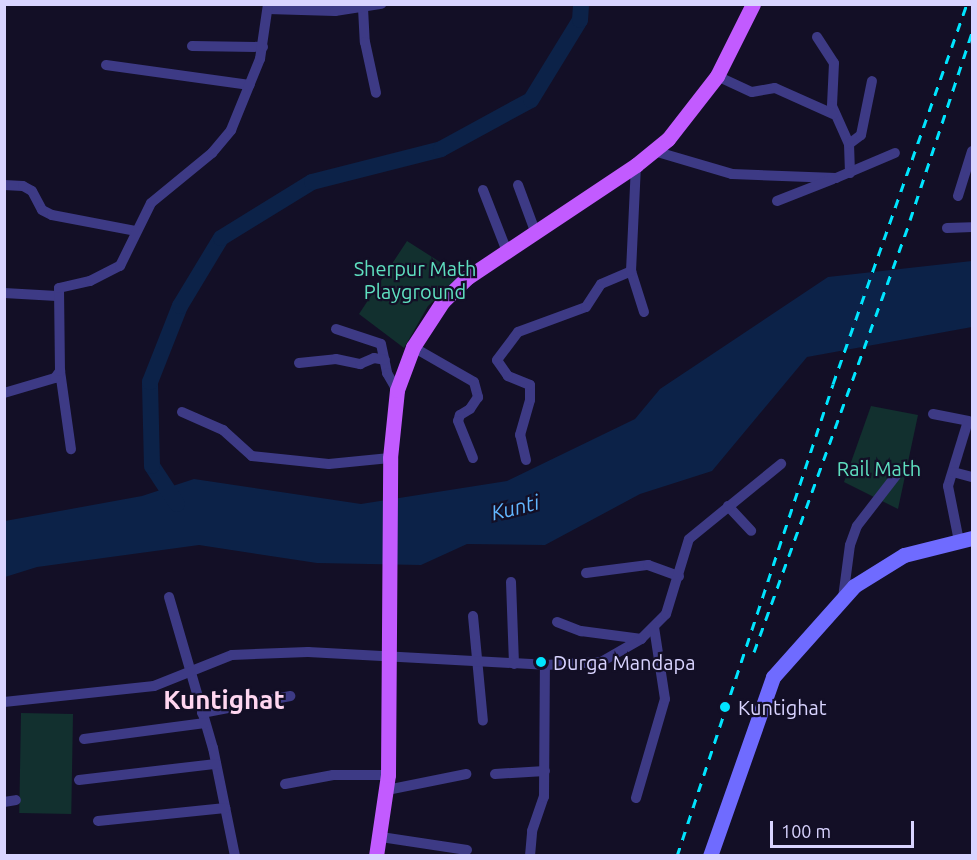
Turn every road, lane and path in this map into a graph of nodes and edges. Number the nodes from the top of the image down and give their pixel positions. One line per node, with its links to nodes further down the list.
1 (381, 4): 4 (street)
2 (753, 4): 9 (main road)
3 (268, 7): 4 (street); 7 (street)
4 (363, 8): 12 (street)
5 (817, 37): 13 (street)
6 (192, 46): 7 (street)
7 (263, 47): 11 (street)
8 (106, 65): 11 (street)
9 (717, 76): 13 (street); 15 (main road)
10 (872, 81): 14 (street)
11 (250, 85): 28 (street)
12 (376, 93)
13 (833, 114): 14 (street)
14 (849, 144): 19 (street)
15 (654, 151): 18 (main road); 20 (street)
16 (895, 153): 19 (street)
17 (972, 156): 24 (street)
18 (636, 165): 29 (main road); 31 (street)
19 (850, 173): 20 (street)
20 (836, 178): 25 (street)
21 (4, 185): 28 (street)
22 (518, 185): 29 (street)
23 (483, 190): 30 (street)
24 (958, 196)
25 (777, 201)
26 (972, 227): 27 (street)
27 (947, 228)
28 (136, 231): 33 (street)
29 (535, 231): 30 (main road)
30 (506, 249): 36 (main road)
31 (631, 271): 34 (street); 47 (street)
32 (4, 293): 33 (street)
33 (57, 296): 39 (street)
34 (645, 312)
35 (336, 329): 37 (street)
36 (413, 347): 40 (main road); 46 (street)
37 (385, 360): 38 (street); 40 (street)
38 (299, 363)
39 (60, 371): 41 (street); 44 (street)
40 (397, 390): 45 (main road)
41 (4, 393)
42 (182, 412): 45 (street)
43 (933, 414): 49 (street)
44 (71, 450)
45 (390, 458): 64 (main road)
46 (473, 458)
47 (526, 460)
48 (781, 464): 52 (street)
49 (953, 472): 51 (street); 54 (street)
50 (898, 473): 59 (street)
51 (972, 477)
52 (728, 506): 53 (street); 56 (street)
53 (751, 531)
54 (966, 539): 59 (main road)
55 (586, 573): 56 (street)
56 (679, 576): 62 (street)
57 (511, 582): 66 (street)
58 (169, 597): 68 (street)
59 (843, 599): 89 (main road)
60 (473, 616): 65 (street)
61 (556, 622): 63 (street)
62 (654, 627): 63 (street); 81 (street)
63 (641, 639): 67 (street)
64 (391, 659): 65 (street); 68 (street); 79 (main road)
65 (476, 660): 66 (street); 72 (street)
66 (514, 664): 67 (street)
67 (545, 666): 75 (street)
68 (188, 672): 70 (street); 71 (street)
69 (290, 696): 71 (street)
70 (4, 702)
71 (204, 718): 73 (street); 74 (street)
72 (483, 721)
73 (84, 739)
74 (216, 764): 78 (street); 82 (street)
75 (545, 771): 77 (street); 88 (street)
76 (466, 774): 79 (street)
77 (495, 774)
78 (79, 780)
79 (388, 782): 80 (street); 84 (main road)
80 (285, 784)
81 (636, 798)
82 (225, 808): 83 (street); 86 (street)
83 (98, 821)
84 (381, 837): 85 (street); 87 (main road)
85 (467, 850)
86 (234, 855)
87 (376, 855)
88 (530, 855)
89 (710, 855)

